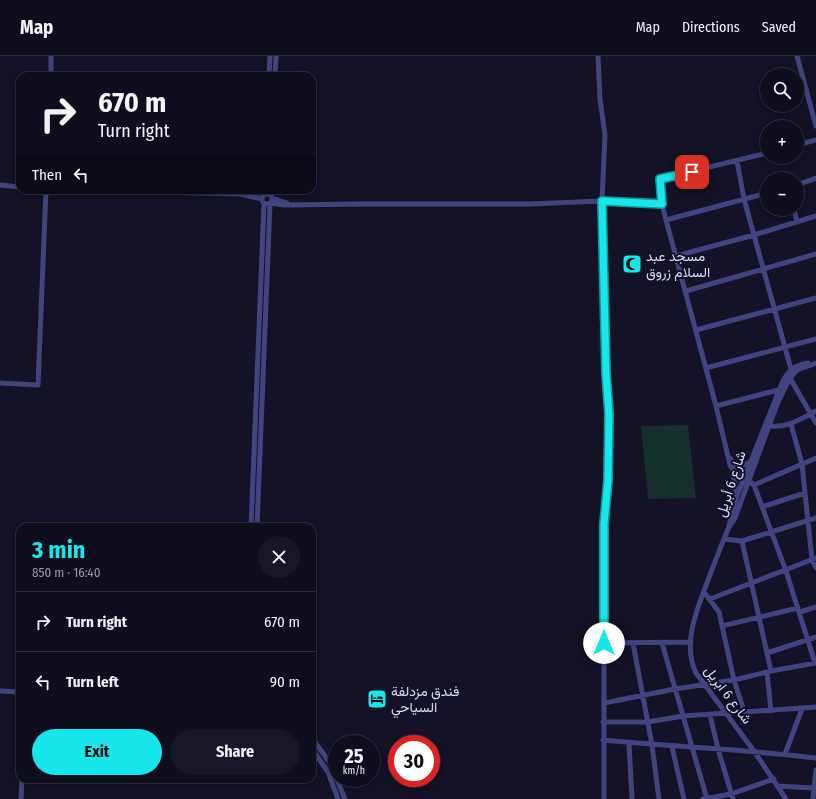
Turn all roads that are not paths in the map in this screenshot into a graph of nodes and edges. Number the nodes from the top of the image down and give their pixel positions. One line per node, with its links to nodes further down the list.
1 (51, 56): 6 (street)
2 (270, 56): 7 (street)
3 (276, 56): 8 (street)
4 (598, 56): 24 (street)
5 (797, 56): 9 (street)
6 (51, 72)
7 (269, 72)
8 (275, 72)
9 (816, 126)
10 (816, 140): 11 (street)
11 (804, 143)
12 (760, 155): 13 (street)
13 (738, 161): 23 (street); 26 (street)
14 (816, 178): 15 (street)
15 (804, 182)
16 (0, 186): 17 (street)
17 (16, 186)
18 (46, 194): 45 (street)
19 (240, 194): 22 (street)
20 (760, 195): 23 (street)
21 (272, 197): 22 (street); 22 (street); 25 (street)
22 (266, 199): 25 (street); 64 (street)
23 (744, 199): 29 (street); 31 (street)
24 (602, 201): 25 (street); 26 (street); 86 (street)
25 (290, 204)
26 (662, 204): 29 (street)
27 (796, 216): 30 (street)
28 (816, 216): 30 (street)
29 (666, 220): 33 (street)
30 (797, 222): 31 (street)
31 (754, 235): 33 (street); 34 (street)
32 (816, 254): 34 (street)
33 (676, 256): 35 (street)
34 (763, 269): 35 (street); 37 (street)
35 (686, 291): 38 (street)
36 (816, 298): 37 (street)
37 (774, 309): 38 (street); 40 (street)
38 (696, 330): 42 (street)
39 (816, 339): 40 (street)
40 (785, 347): 42 (street); 43 (street)
41 (816, 362): 43 (street, شارع 6 أبريل); 44 (street, شارع 6 أبريل)
42 (706, 368): 47 (street)
43 (791, 369): 46 (street, شارع 6 أبريل)
44 (790, 378): 49 (street); 52 (street, شارع 6 أبريل)
45 (0, 383)
46 (778, 390): 47 (street); 52 (street, شارع 6 أبريل)
47 (716, 406): 53 (street)
48 (816, 410): 49 (street)
49 (811, 414): 50 (street); 51 (street)
50 (816, 423)
51 (791, 424): 52 (street); 57 (street)
52 (767, 425): 56 (street, شارع 6 أبريل); 59 (street, شارع 6 أبريل)
53 (728, 456): 55 (street); 58 (street)
54 (816, 458): 57 (street)
55 (732, 462): 56 (street); 59 (street)
56 (750, 462): 59 (street, شارع 6 أبريل)
57 (802, 464): 60 (street); 61 (street)
58 (732, 470): 59 (street); 62 (street)
59 (746, 481): 60 (street); 62 (street, شارع 6 أبريل); 69 (street, شارع 6 أبريل)
60 (754, 485): 63 (street)
61 (805, 493): 63 (street); 66 (street)
62 (737, 496): 69 (street, شارع 6 أبريل)
63 (762, 507): 70 (street)
64 (254, 517): 67 (street); 68 (street)
65 (816, 518): 66 (street)
66 (808, 521): 70 (street); 73 (street)
67 (252, 523)
68 (256, 523)
69 (729, 527): 71 (street, شارع 6 ابريل)
70 (772, 532): 72 (street); 75 (street)
71 (724, 539): 72 (street); 77 (street, شارع 6 ابريل)
72 (742, 541): 76 (street)
73 (814, 559): 74 (street); 75 (street)
74 (816, 568)
75 (786, 571): 76 (street); 80 (street)
76 (751, 584): 78 (street); 81 (street)
77 (704, 592): 78 (street); 85 (street, شارع 6 ابريل)
78 (710, 598): 82 (street)
79 (816, 607): 80 (street)
80 (799, 610): 81 (street); 84 (street)
81 (759, 618): 82 (street); 89 (street)
82 (722, 626): 92 (street)
83 (816, 637): 84 (street)
84 (808, 639): 89 (street); 90 (street)
85 (691, 642): 88 (street); 93 (street, شارع 6 ابريل)
86 (604, 643): 87 (street); 98 (street)
87 (633, 643): 88 (street); 97 (street)
88 (662, 643): 94 (street)
89 (767, 652): 91 (street)
90 (816, 663): 91 (street)
91 (769, 672): 92 (street); 102 (street)
92 (734, 680): 93 (street); 101 (street)
93 (703, 684): 94 (street); 103 (street, شارع 6 ابريل)
94 (675, 689): 97 (street); 105 (street)
95 (0, 691): 96 (street)
96 (16, 692)
97 (642, 696): 98 (street); 107 (street)
98 (604, 703): 106 (street)
99 (816, 707): 100 (street)
100 (802, 709): 102 (street); 116 (street)
101 (744, 711): 102 (street); 103 (street)
102 (771, 711)
103 (728, 714): 104 (street); 115 (street, شارع 6 ابريل)
104 (710, 715): 105 (street); 114 (street)
105 (683, 716): 107 (street); 113 (street)
106 (603, 722): 107 (street); 108 (street)
107 (648, 722): 111 (street)
108 (603, 740): 109 (street); 128 (street)
109 (629, 743): 111 (street); 129 (street)
110 (316, 744): 127 (street)
111 (652, 745): 112 (street); 130 (street)
112 (672, 747): 113 (street); 131 (street)
113 (692, 748): 114 (street); 132 (street)
114 (718, 749): 115 (street); 124 (street)
115 (754, 751): 116 (street); 120 (street, شارع 6 ابريل)
116 (785, 754): 118 (street)
117 (316, 755): 126 (street)
118 (816, 758)
119 (816, 770): 123 (street)
120 (774, 779): 122 (street, شارع 6 ابريل); 124 (street)
121 (22, 783): 125 (street)
122 (778, 786): 123 (street); 133 (street, شارع 6 ابريل)
123 (814, 788): 134 (street)
124 (732, 797): 132 (street)
125 (21, 799)
126 (338, 799)
127 (344, 799)
128 (604, 799)
129 (632, 799)
130 (659, 799)
131 (684, 799)
132 (706, 799)
133 (786, 799)
134 (813, 799)

